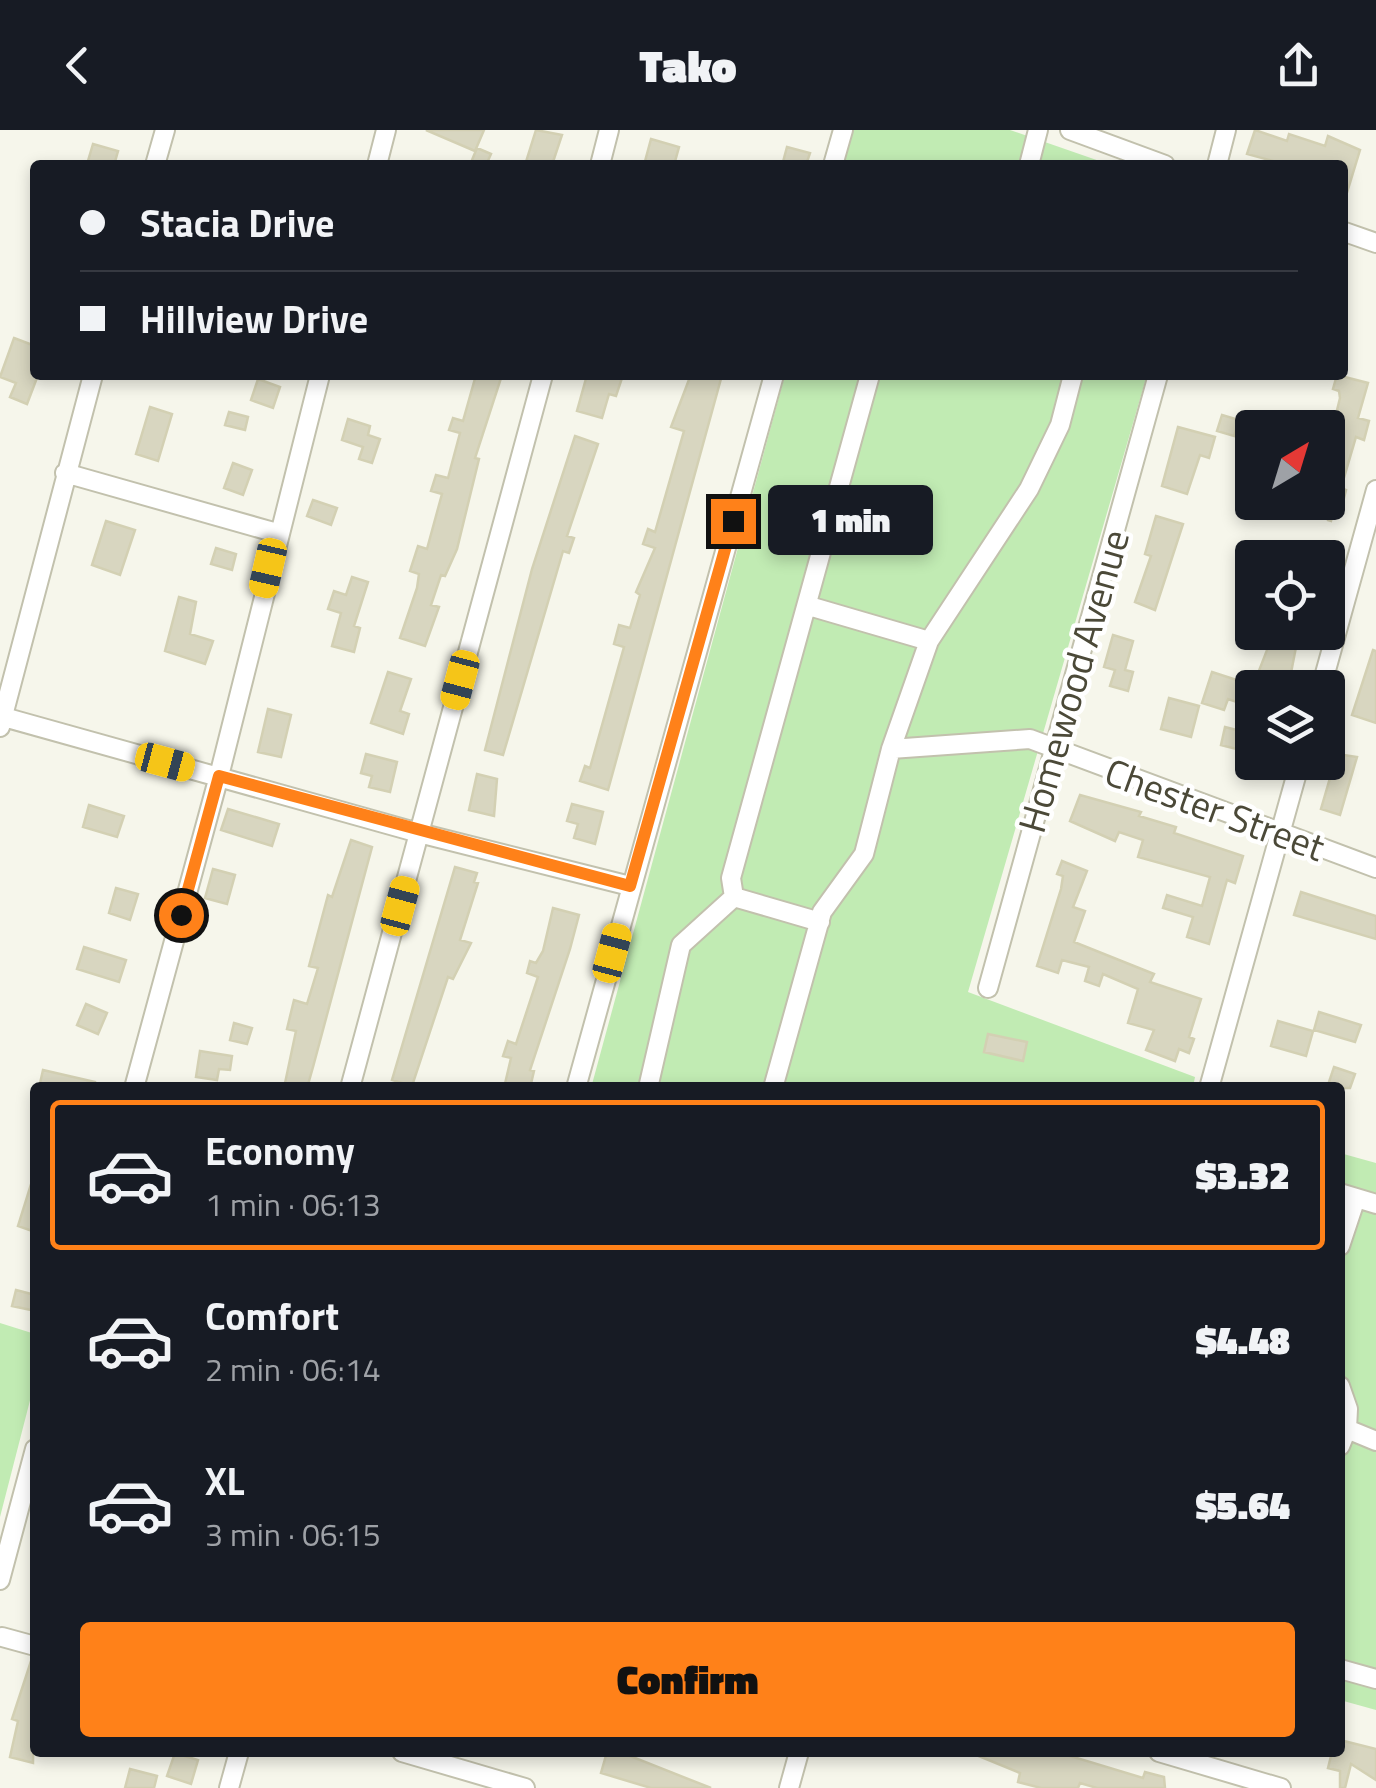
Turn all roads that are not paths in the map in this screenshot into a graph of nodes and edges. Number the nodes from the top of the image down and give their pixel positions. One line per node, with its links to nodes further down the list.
1 (165, 130): 8 (street)
2 (386, 130): 9 (street)
3 (610, 130): 10 (street)
4 (843, 130): 11 (street)
5 (1038, 130): 12 (street)
6 (1070, 130): 13 (street)
7 (1226, 130): 14 (street)
8 (156, 160)
9 (378, 160)
10 (601, 160)
11 (834, 160)
12 (1030, 160)
13 (1151, 160)
14 (1217, 160)
15 (1348, 232): 16 (street)
16 (1376, 243)
17 (92, 380): 24 (street)
18 (319, 380): 26 (street)
19 (542, 380): 36 (street)
20 (773, 380): 38 (street)
21 (869, 380): 27 (street)
22 (1072, 380): 28 (street)
23 (1157, 380): 32 (street, Homewood Avenue)
24 (64, 473): 26 (street); 30 (street)
25 (1376, 490): 29 (street)
26 (277, 533): 33 (street)
27 (809, 606): 28 (street); 39 (street)
28 (929, 641): 31 (street)
29 (1326, 670)
30 (1, 720): 33 (street)
31 (891, 749): 32 (street, Chester Street); 40 (street)
32 (1054, 750): 35 (street, Chester Street); 41 (street, Homewood Avenue)
33 (219, 776): 36 (street); 42 (street)
34 (1295, 780): 35 (street)
35 (1280, 832): 37 (street, Chester Street); 47 (street)
36 (419, 833): 38 (street); 43 (street)
37 (1376, 868)
38 (630, 886): 44 (street)
39 (734, 897): 40 (street); 45 (street)
40 (820, 922): 46 (street)
41 (988, 988)
42 (136, 1082)
43 (352, 1082)
44 (578, 1082)
45 (649, 1082)
46 (775, 1082)
47 (1211, 1082)
48 (1348, 1195): 49 (street)
49 (1376, 1204)
50 (1345, 1400): 51 (street)
51 (1345, 1430)
52 (1345, 1438): 53 (street)
53 (1376, 1440)
54 (30, 1468): 55 (street)
55 (0, 1580)
56 (1, 1637): 57 (street)
57 (30, 1645)
58 (1345, 1671): 59 (street)
59 (1376, 1679)
60 (238, 1757): 66 (street)
61 (416, 1757): 65 (street)
62 (798, 1757): 68 (street)
63 (1173, 1757): 64 (street)
64 (1240, 1783): 69 (street)
65 (494, 1784): 67 (street)
66 (229, 1788)
67 (526, 1788)
68 (789, 1788)
69 (1281, 1788)

